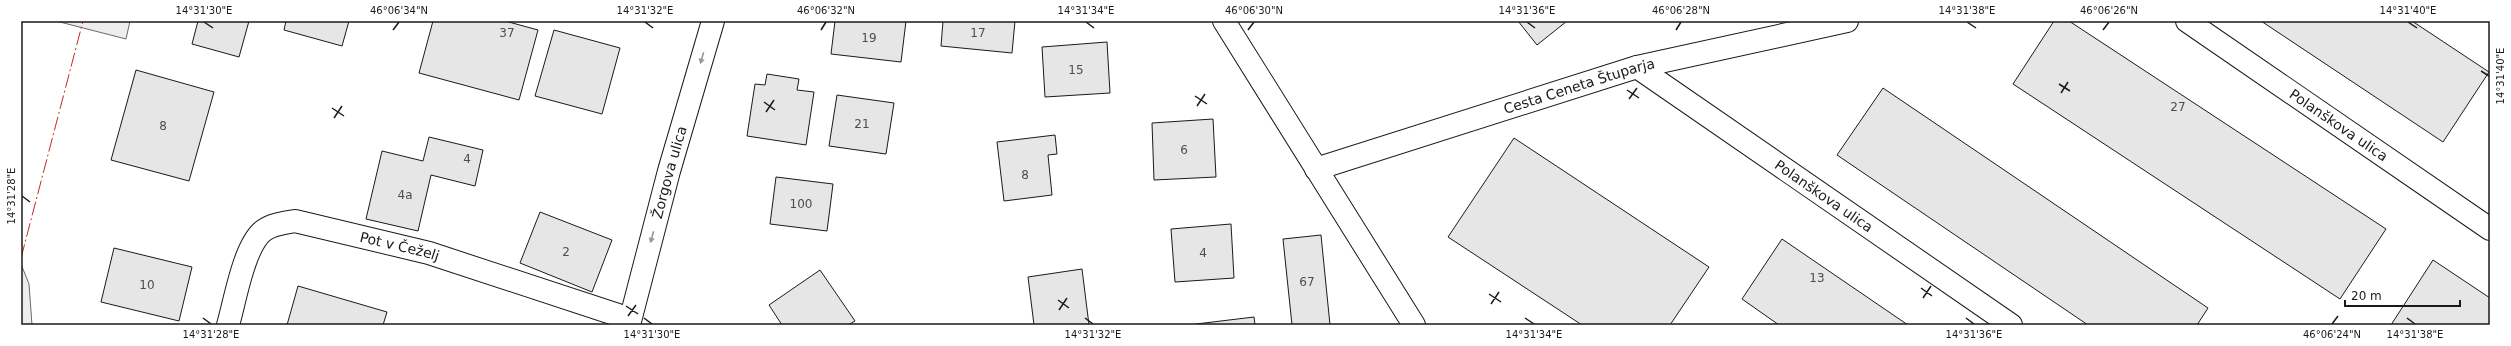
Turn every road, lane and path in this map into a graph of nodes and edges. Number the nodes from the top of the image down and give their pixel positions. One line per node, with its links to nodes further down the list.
1 (713, 21): 8 (street, Žorgova ulica, one-way to 8)
2 (1224, 21): 6 (street)
3 (1847, 21): 5 (street, Cesta Ceneta Štuparja)
4 (2187, 21): 7 (street, Polanškova ulica)
5 (1637, 67): 6 (street, Cesta Ceneta Štuparja); 11 (street, Polanškova ulica)
6 (1316, 169): 10 (street)
7 (2490, 230)
8 (630, 322): 9 (street, Pot v Čeželj)
9 (228, 325)
10 (1414, 325)
11 (2011, 325)

